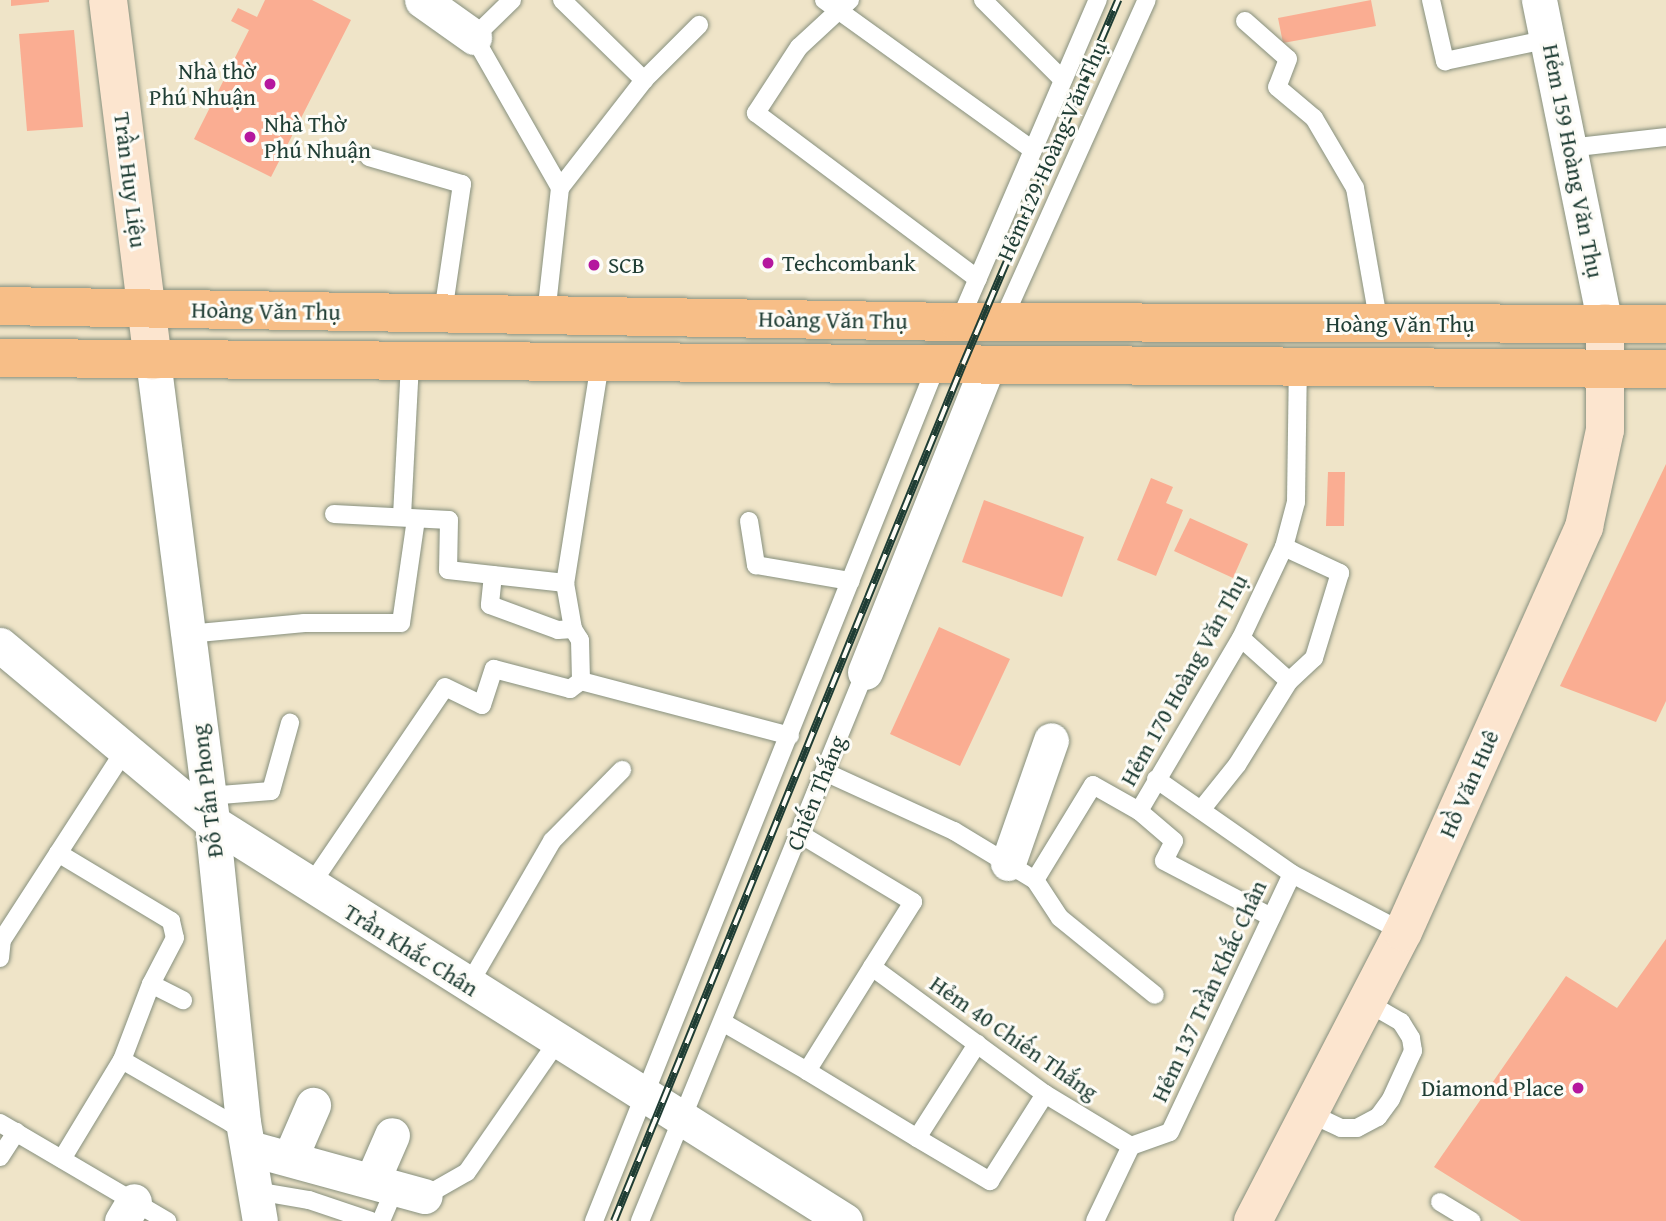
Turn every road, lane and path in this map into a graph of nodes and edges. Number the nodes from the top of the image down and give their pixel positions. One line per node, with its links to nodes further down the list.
1 (108, 0): 24 (main road, Trần Huy Liệu)
2 (422, 0): 13 (street)
3 (512, 0): 13 (lane)
4 (562, 0): 15 (lane)
5 (983, 0): 16 (lane)
6 (1098, 0): 16 (lane, Hẻm 129 Hoàng Văn Thụ)
7 (1147, 0): 28 (lane, Hẻm 129 Hoàng Văn Thụ)
8 (1431, 0): 14 (lane)
9 (1539, 0): 14 (street, Hẻm 159 Hoàng Văn Thụ)
10 (837, 4): 19 (lane); 22 (lane)
11 (1245, 21): 30 (lane)
12 (699, 25): 15 (lane)
13 (474, 37): 21 (lane)
14 (1549, 40): 18 (street, Hẻm 159 Hoàng Văn Thụ)
15 (644, 80): 21 (lane)
16 (1063, 80): 19 (lane, Hẻm 129 Hoàng Văn Thụ)
17 (1666, 137): 18 (lane)
18 (1569, 148): 29 (street, Hẻm 159 Hoàng Văn Thụ)
19 (1033, 150): 22 (lane, Hẻm 129 Hoàng Văn Thụ)
20 (369, 158): 25 (lane)
21 (560, 188): 26 (lane)
22 (978, 279): 27 (lane, Hẻm 129 Hoàng Văn Thụ)
23 (0, 306): 24 (main road, Hoàng Văn Thụ)
24 (147, 309): 25 (main road, Hoàng Văn Thụ); 33 (main road, Trần Huy Liệu)
25 (443, 313): 26 (main road, Hoàng Văn Thụ)
26 (546, 315): 27 (main road, Hoàng Văn Thụ)
27 (959, 322): 28 (main road, Hoàng Văn Thụ); 36 (main road)
28 (1001, 323): 30 (main road, Hoàng Văn Thụ); 37 (main road)
29 (1605, 323): 30 (main road, Hoàng Văn Thụ); 31 (main road, Hoàng Văn Thụ); 39 (main road, Hồ Văn Huê)
30 (1379, 324)
31 (1666, 324)
32 (0, 358): 33 (main road, Hoàng Văn Thụ)
33 (153, 360): 34 (main road, Hoàng Văn Thụ); 49 (street, Đỗ Tấn Phong)
34 (411, 362): 35 (main road, Hoàng Văn Thụ); 42 (lane)
35 (600, 363): 36 (main road, Hoàng Văn Thụ); 47 (lane)
36 (937, 364): 37 (main road, Hoàng Văn Thụ); 46 (lane, Chiến Thắng)
37 (988, 364): 38 (main road, Hoàng Văn Thụ); 52 (street, Chiến Thắng)
38 (1298, 366): 39 (main road, Hoàng Văn Thụ); 44 (lane, Hẻm 170 Hoàng Văn Thụ)
39 (1608, 368): 40 (main road, Hoàng Văn Thụ); 71 (main road, Hồ Văn Huê)
40 (1666, 369)
41 (334, 514): 42 (lane)
42 (409, 517): 45 (lane); 49 (lane)
43 (749, 521): 46 (lane)
44 (1284, 548): 50 (lane, Hẻm 170 Hoàng Văn Thụ); 54 (lane)
45 (493, 575): 47 (lane); 48 (lane)
46 (851, 581): 56 (lane, Chiến Thắng)
47 (565, 583): 48 (lane)
48 (573, 629): 53 (lane)
49 (188, 634): 62 (street, Đỗ Tấn Phong)
50 (1241, 638): 54 (lane); 61 (lane, Hẻm 170 Hoàng Văn Thụ)
51 (0, 645): 58 (street, Trần Khắc Chân)
52 (865, 672): 60 (lane, Chiến Thắng)
53 (581, 681): 56 (lane); 69 (lane)
54 (1289, 681): 63 (lane)
55 (290, 723): 62 (lane)
56 (790, 736): 85 (lane, Chiến Thắng)
57 (1051, 740): 67 (street)
58 (125, 750): 62 (street, Trần Khắc Chân); 66 (lane)
59 (622, 770): 75 (lane)
60 (825, 772): 65 (lane, Chiến Thắng); 67 (lane)
61 (1156, 779): 63 (lane); 64 (lane, Hẻm 170 Hoàng Văn Thụ)
62 (210, 809): 69 (street, Trần Khắc Chân); 90 (street, Đỗ Tấn Phong)
63 (1201, 810): 68 (lane)
64 (1139, 811): 67 (lane, Hẻm 170 Hoàng Văn Thụ); 70 (lane, Hẻm 170 Hoàng Văn Thụ)
65 (800, 834): 73 (lane); 79 (lane, Chiến Thắng)
66 (58, 853): 72 (lane); 74 (lane)
67 (1022, 871): 76 (lane)
68 (1292, 874): 70 (lane, Hẻm 137 Trần Khắc Chân); 71 (lane)
69 (310, 886): 75 (street, Trần Khắc Chân)
70 (1271, 917): 93 (lane, Hẻm 137 Trần Khắc Chân)
71 (1403, 932): 78 (main road, Hồ Văn Huê)
72 (0, 958)
73 (872, 967): 81 (lane, Hẻm 40 Chiến Thắng); 83 (lane)
74 (151, 984): 77 (lane); 82 (lane)
75 (468, 986): 80 (street, Trần Khắc Chân)
76 (1155, 995)
77 (183, 1000)
78 (1367, 1002): 87 (main road, Hồ Văn Huê); 87 (lane)
79 (724, 1023): 83 (lane); 88 (lane, Chiến Thắng)
80 (557, 1042): 85 (street, Trần Khắc Chân); 97 (lane)
81 (977, 1044): 84 (lane, Hẻm 40 Chiến Thắng); 92 (lane)
82 (122, 1060): 90 (lane); 96 (lane)
83 (807, 1072): 92 (lane)
84 (1045, 1094): 92 (lane); 93 (lane, Hẻm 40 Chiến Thắng)
85 (646, 1098): 88 (street, Trần Khắc Chân); 104 (lane, Chiến Thắng)
86 (313, 1105): 95 (street)
87 (1310, 1113): 108 (main road, Hồ Văn Huê)
88 (685, 1119): 105 (lane, Chiến Thắng); 106 (street, Trần Khắc Chân)
89 (8, 1128): 94 (lane); 96 (lane)
90 (246, 1135): 95 (street); 99 (street, Đỗ Tấn Phong)
91 (392, 1135): 97 (street)
92 (918, 1138)
93 (1131, 1146): 107 (lane)
94 (0, 1157)
95 (290, 1158): 97 (street)
96 (62, 1159): 100 (lane)
97 (397, 1188): 103 (lane)
98 (1440, 1202): 109 (lane)
99 (258, 1206): 102 (lane)
100 (128, 1211): 101 (lane)
101 (167, 1221)
102 (371, 1221)
103 (381, 1221)
104 (594, 1221)
105 (640, 1221)
106 (845, 1221)
107 (1096, 1221)
108 (1254, 1221)
109 (1472, 1221)

